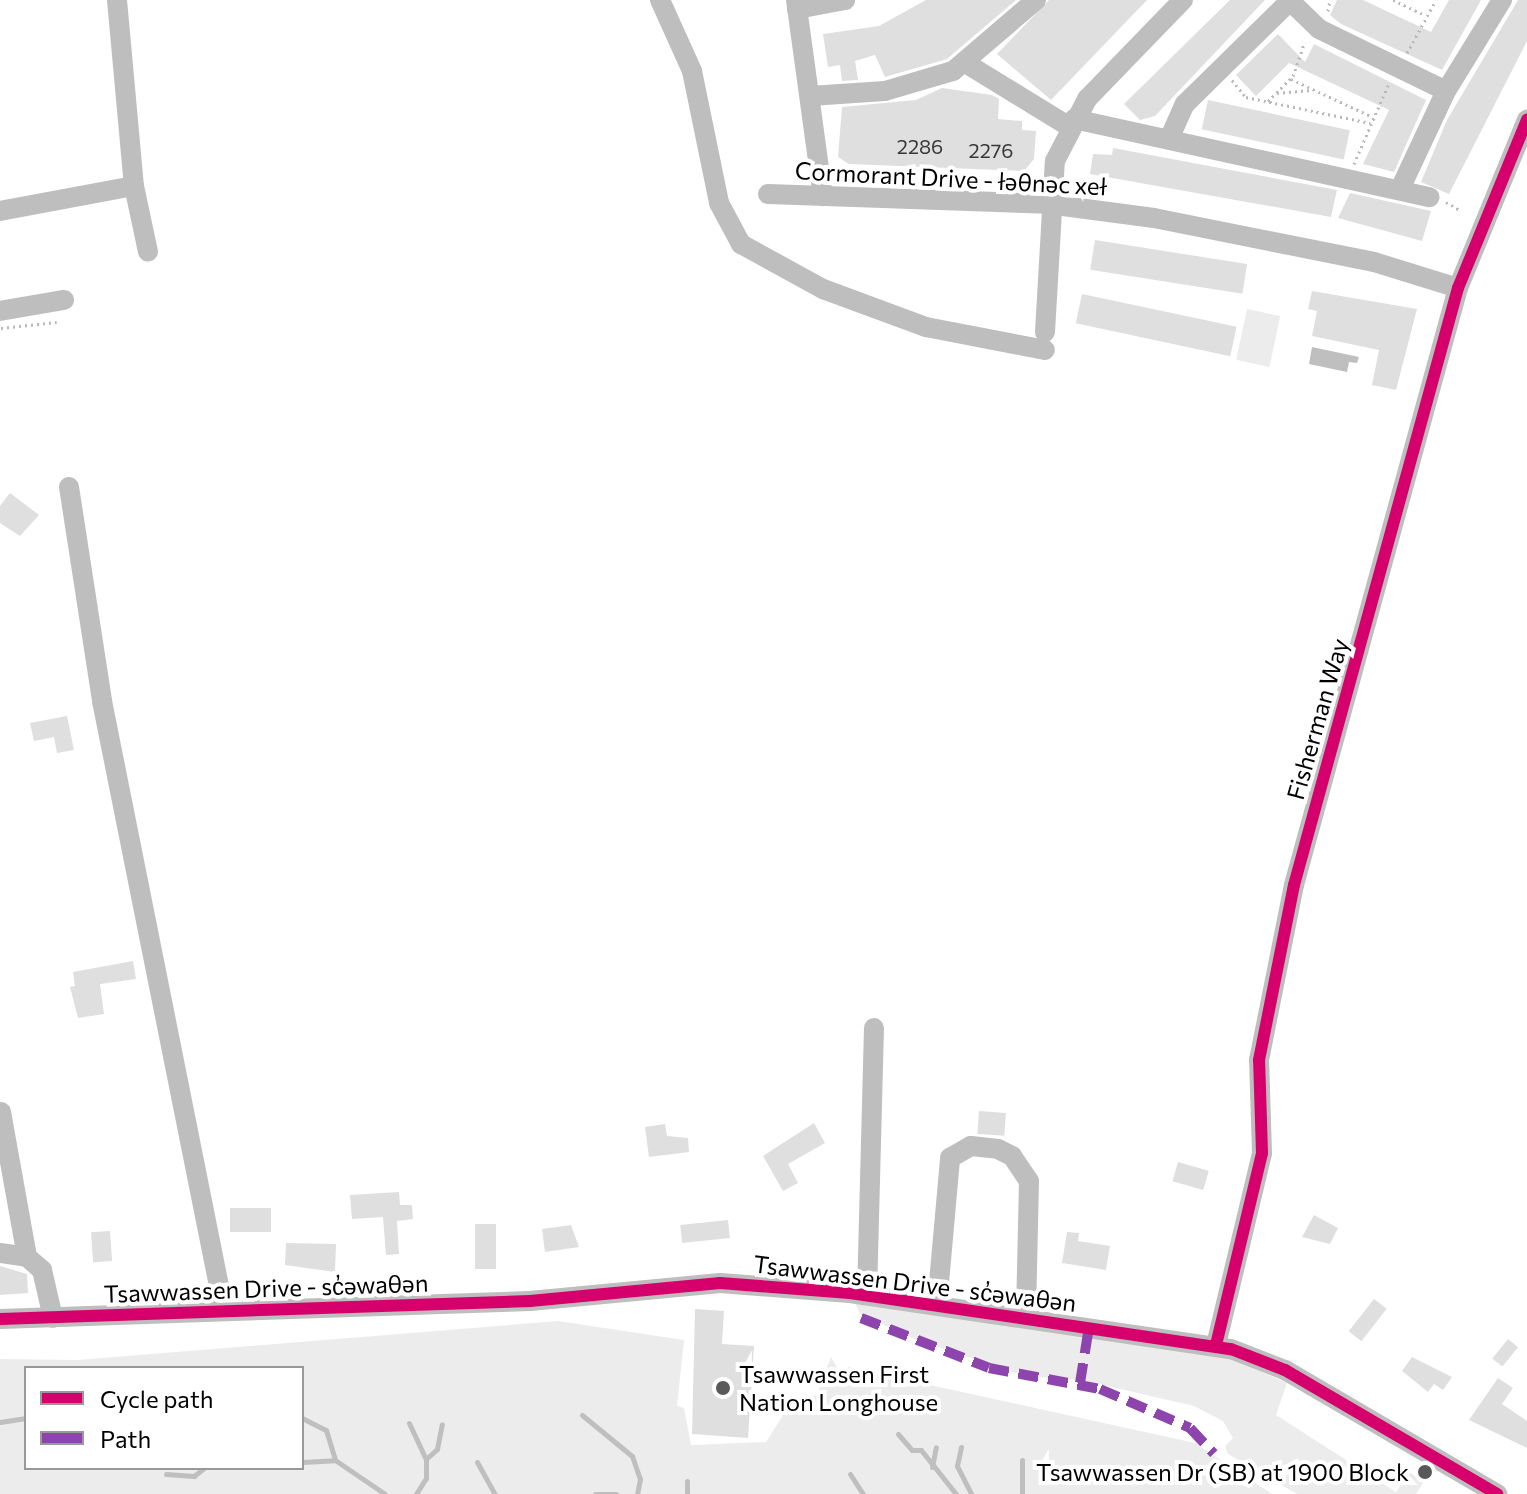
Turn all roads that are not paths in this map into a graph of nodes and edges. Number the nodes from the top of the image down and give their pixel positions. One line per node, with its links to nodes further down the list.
1 (117, 0): 15 (street)
2 (660, 0): 20 (street)
3 (845, 0): 8 (street)
4 (1036, 0): 9 (street)
5 (1183, 0): 13 (street)
6 (1290, 0): 10 (street); 14 (street)
7 (1502, 0): 10 (street)
8 (797, 5): 11 (street)
9 (967, 64): 11 (street); 13 (street)
10 (1446, 91): 16 (street)
11 (810, 96): 18 (street)
12 (1527, 120): 23 (street, Fisherman Way)
13 (1072, 123): 14 (street); 20 (street)
14 (1170, 137): 16 (street)
15 (134, 186): 21 (street); 22 (street)
16 (1401, 187): 19 (street)
17 (768, 194): 18 (street, Cormorant Drive - łəθnəc xeł)
18 (823, 196): 20 (street, Cormorant Drive - łəθnəc xeł)
19 (1430, 197)
20 (1048, 204): 23 (street, Cormorant Drive - łəθnəc xeł)
21 (0, 211)
22 (148, 252)
23 (1458, 288): 37 (street, Fisherman Way)
24 (64, 300): 25 (street)
25 (0, 325)
26 (69, 487): 33 (street)
27 (874, 1028): 31 (street)
28 (1, 1112): 30 (street)
29 (0, 1253): 30 (street)
30 (27, 1257): 34 (street)
31 (867, 1295): 32 (street, Tsawwassen Drive - sc̓əwaθən); 33 (street, Tsawwassen Drive - sc̓əwaθən)
32 (937, 1305): 35 (street, Tsawwassen Drive - sc̓əwaθən); 35 (street)
33 (224, 1311): 34 (street, Tsawwassen Drive - sc̓əwaθən)
34 (53, 1318): 36 (street, Tsawwassen Drive - sc̓əwaθən)
35 (1026, 1318): 37 (street, Tsawwassen Drive - sc̓əwaθən)
36 (0, 1319)
37 (1216, 1345): 38 (street, Tsawwassen Drive - sc̓əwaθən)
38 (1497, 1494)

